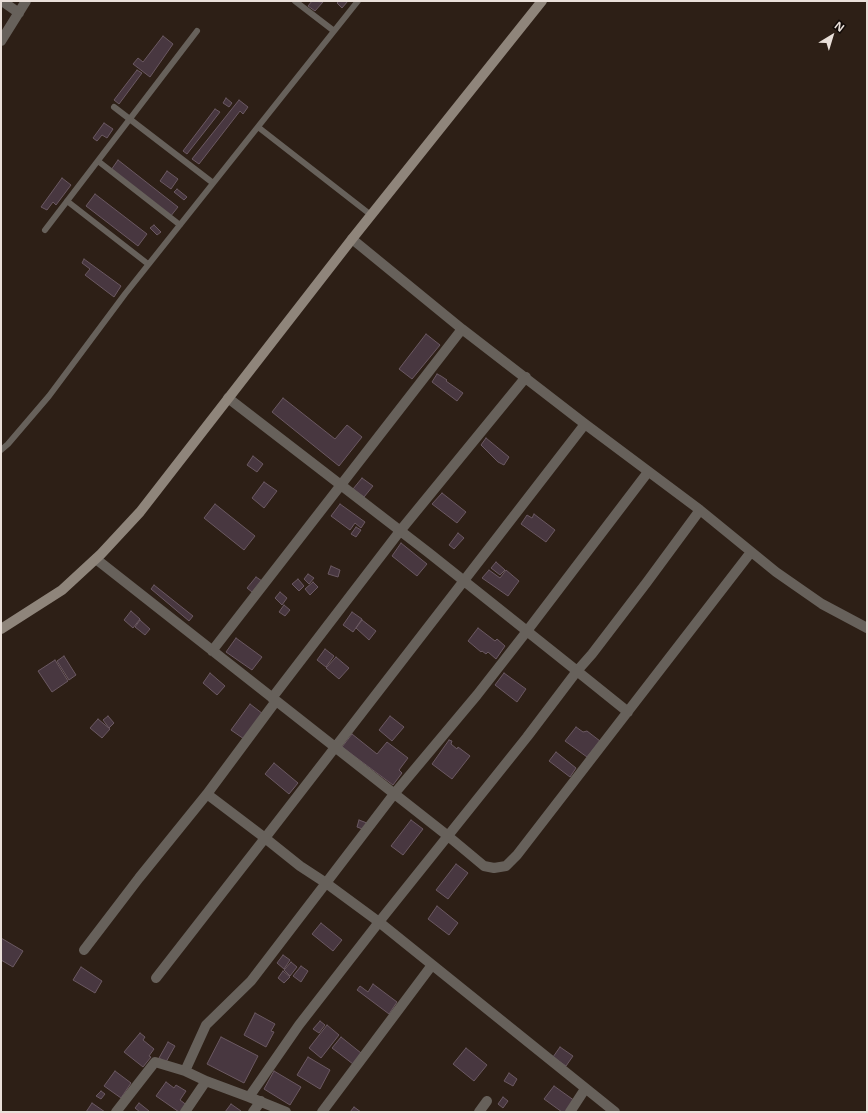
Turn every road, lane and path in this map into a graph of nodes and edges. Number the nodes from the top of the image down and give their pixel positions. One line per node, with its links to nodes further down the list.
1 (2, 1): 6 (street)
2 (26, 1): 6 (street)
3 (295, 1): 8 (lane)
4 (358, 1): 8 (lane)
5 (542, 1): 16 (main road)
6 (19, 13): 9 (street)
7 (197, 31): 11 (lane)
8 (334, 31): 12 (lane)
9 (2, 38)
10 (114, 107): 11 (lane)
11 (130, 119): 13 (lane); 14 (lane)
12 (258, 127): 14 (lane); 16 (lane)
13 (98, 161): 15 (lane); 17 (lane)
14 (213, 183): 17 (lane)
15 (67, 201): 18 (lane); 20 (lane)
16 (371, 215): 19 (main road)
17 (180, 225): 20 (lane)
18 (45, 230)
19 (352, 239): 21 (street); 23 (main road)
20 (148, 264): 25 (lane)
21 (462, 328): 22 (street); 27 (street)
22 (526, 377): 24 (street); 29 (street)
23 (228, 398): 27 (street); 31 (main road)
24 (586, 424): 26 (street); 32 (street)
25 (1, 450)
26 (648, 472): 28 (street); 35 (street)
27 (340, 485): 29 (street); 36 (street)
28 (700, 510): 30 (street); 37 (street)
29 (400, 531): 32 (street); 38 (street)
30 (751, 552): 33 (street); 39 (street)
31 (96, 558): 34 (main road); 36 (street)
32 (465, 581): 35 (street); 40 (street)
33 (867, 628)
34 (1, 629)
35 (527, 631): 37 (street); 42 (street)
36 (212, 651): 38 (street)
37 (577, 670): 39 (street); 43 (street)
38 (274, 700): 40 (street); 41 (street)
39 (628, 712): 43 (street)
40 (334, 748): 42 (street); 44 (street)
41 (207, 794): 44 (street); 47 (street)
42 (394, 794): 43 (street); 45 (street)
43 (448, 836): 46 (street)
44 (265, 838): 45 (street); 49 (street)
45 (326, 883): 46 (street); 50 (street)
46 (379, 922): 48 (street); 53 (street)
47 (84, 950)
48 (432, 965): 52 (street); 60 (street)
49 (156, 978)
50 (185, 1071): 51 (street); 56 (street)
51 (206, 1081): 53 (street); 57 (street)
52 (585, 1089): 62 (street); 63 (street)
53 (249, 1096): 54 (street)
54 (261, 1101): 58 (street); 59 (street)
55 (487, 1101): 61 (street)
56 (116, 1112)
57 (186, 1112)
58 (254, 1112)
59 (286, 1112)
60 (322, 1112)
61 (479, 1112)
62 (570, 1112)
63 (615, 1112)

